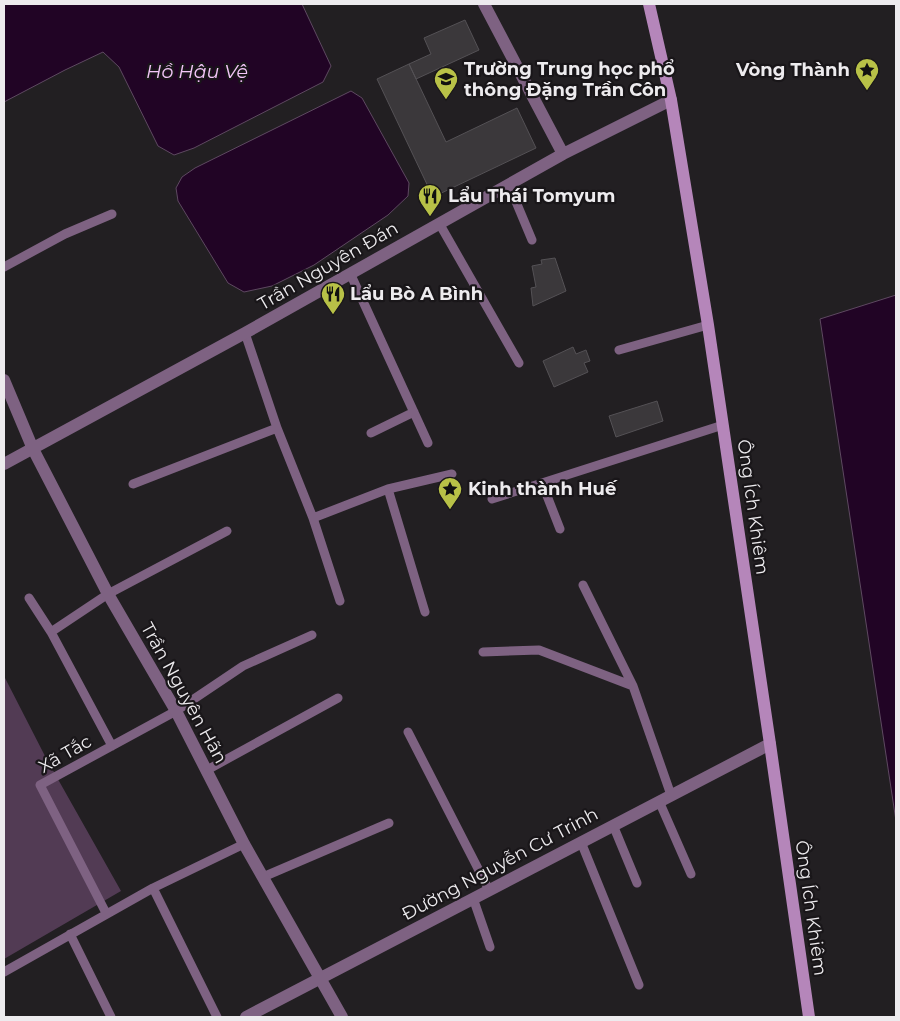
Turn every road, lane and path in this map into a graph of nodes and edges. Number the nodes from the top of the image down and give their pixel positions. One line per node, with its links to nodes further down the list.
1 (484, 4): 4 (street)
2 (649, 4): 3 (street, Ông Ích Khiêm)
3 (671, 100): 4 (street, Trần Nguyên Đán); 11 (street, Ông Ích Khiêm)
4 (563, 154): 5 (street, Trần Nguyên Đán)
5 (509, 185): 7 (street, Trần Nguyên Đán); 8 (lane)
6 (112, 214): 9 (lane)
7 (439, 223): 10 (street, Trần Nguyên Đán); 14 (lane)
8 (532, 240)
9 (4, 267)
10 (350, 273): 12 (street, Trần Nguyên Đán); 16 (lane)
11 (708, 325): 13 (lane); 17 (street, Ông Ích Khiêm)
12 (245, 333): 18 (lane); 21 (street, Trần Nguyên Đán)
13 (619, 350)
14 (519, 362)
15 (4, 380): 21 (street, Trần Nguyên Hãn)
16 (414, 412): 19 (lane); 20 (lane)
17 (723, 425): 24 (lane); 43 (street, Ông Ích Khiêm)
18 (277, 428): 25 (lane); 28 (lane)
19 (372, 433)
20 (428, 443)
21 (33, 449): 22 (street, Trần Nguyên Đán); 32 (street, Trần Nguyên Hãn)
22 (4, 464)
23 (452, 474): 26 (lane)
24 (542, 483): 27 (lane); 29 (lane)
25 (133, 484)
26 (388, 489): 28 (lane); 35 (lane)
27 (492, 499)
28 (313, 518): 34 (lane)
29 (560, 529)
30 (227, 531): 32 (lane)
31 (583, 585): 39 (lane)
32 (108, 594): 36 (lane); 41 (street, Trần Nguyên Hãn)
33 (29, 598): 36 (lane)
34 (340, 601)
35 (425, 612)
36 (51, 632): 44 (lane)
37 (312, 635): 41 (lane, Xã Tắc)
38 (483, 652): 39 (lane)
39 (634, 686): 46 (lane)
40 (338, 698): 45 (lane)
41 (176, 711): 44 (lane, Xã Tắc); 45 (street, Trần Nguyên Hãn)
42 (408, 732): 56 (lane)
43 (770, 744): 46 (street, Đường Nguyễn Cư Trinh); 68 (street, Ông Ích Khiêm)
44 (112, 746): 58 (lane, Xã Tắc)
45 (207, 770): 51 (street, Trần Nguyên Hãn)
46 (671, 795): 47 (street, Đường Nguyễn Cư Trinh)
47 (659, 801): 49 (street, Đường Nguyễn Cư Trinh); 52 (lane)
48 (389, 823): 53 (lane)
49 (613, 824): 50 (street, Đường Nguyễn Cư Trinh); 54 (lane)
50 (581, 842): 56 (street, Đường Nguyễn Cư Trinh); 63 (lane)
51 (244, 844): 53 (street, Trần Nguyên Hãn); 55 (lane)
52 (691, 874)
53 (263, 877): 62 (street, Trần Nguyên Hãn)
54 (637, 883)
55 (153, 888): 58 (lane); 65 (lane)
56 (489, 890): 57 (street, Đường Nguyễn Cư Trinh)
57 (472, 898): 60 (lane); 62 (street, Đường Nguyễn Cư Trinh)
58 (106, 913): 59 (lane)
59 (70, 934): 61 (lane); 64 (lane)
60 (490, 947)
61 (4, 972)
62 (319, 979): 66 (street, Đường Nguyễn Cư Trinh); 67 (street, Trần Nguyên Hãn)
63 (640, 985)
64 (111, 1017)
65 (217, 1017)
66 (246, 1017)
67 (342, 1017)
68 (809, 1017)

